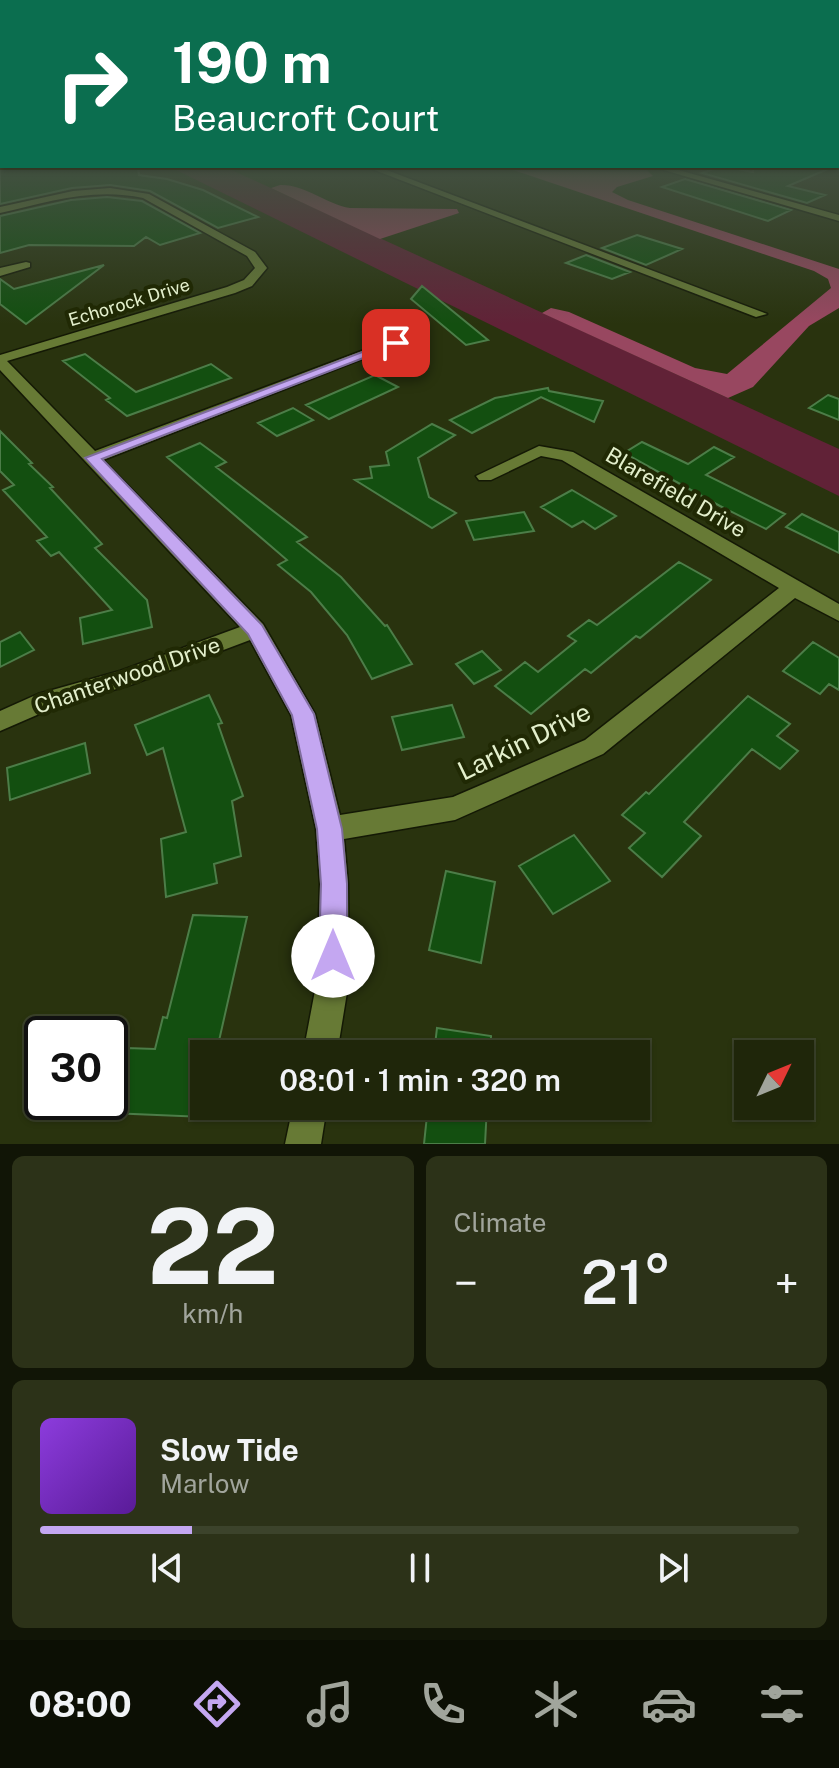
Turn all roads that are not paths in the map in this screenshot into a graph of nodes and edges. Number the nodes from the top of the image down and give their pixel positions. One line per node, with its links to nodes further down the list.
1 (185, 217): 7 (street, Echorock Drive)
2 (506, 217): 5 (street)
3 (26, 265): 4 (street)
4 (0, 272)
5 (761, 314)
6 (396, 343): 8 (street)
7 (0, 361): 8 (street)
8 (92, 458): 12 (street)
9 (485, 476): 10 (street, Blarefield Drive)
10 (793, 588): 11 (street, Blarefield Drive); 14 (street, Larkin Drive)
11 (839, 614)
12 (255, 630): 13 (street, Chanterwood Drive); 14 (street)
13 (0, 721)
14 (330, 829): 15 (street)
15 (322, 1040)
16 (307, 1120): 17 (street)
17 (303, 1144)

